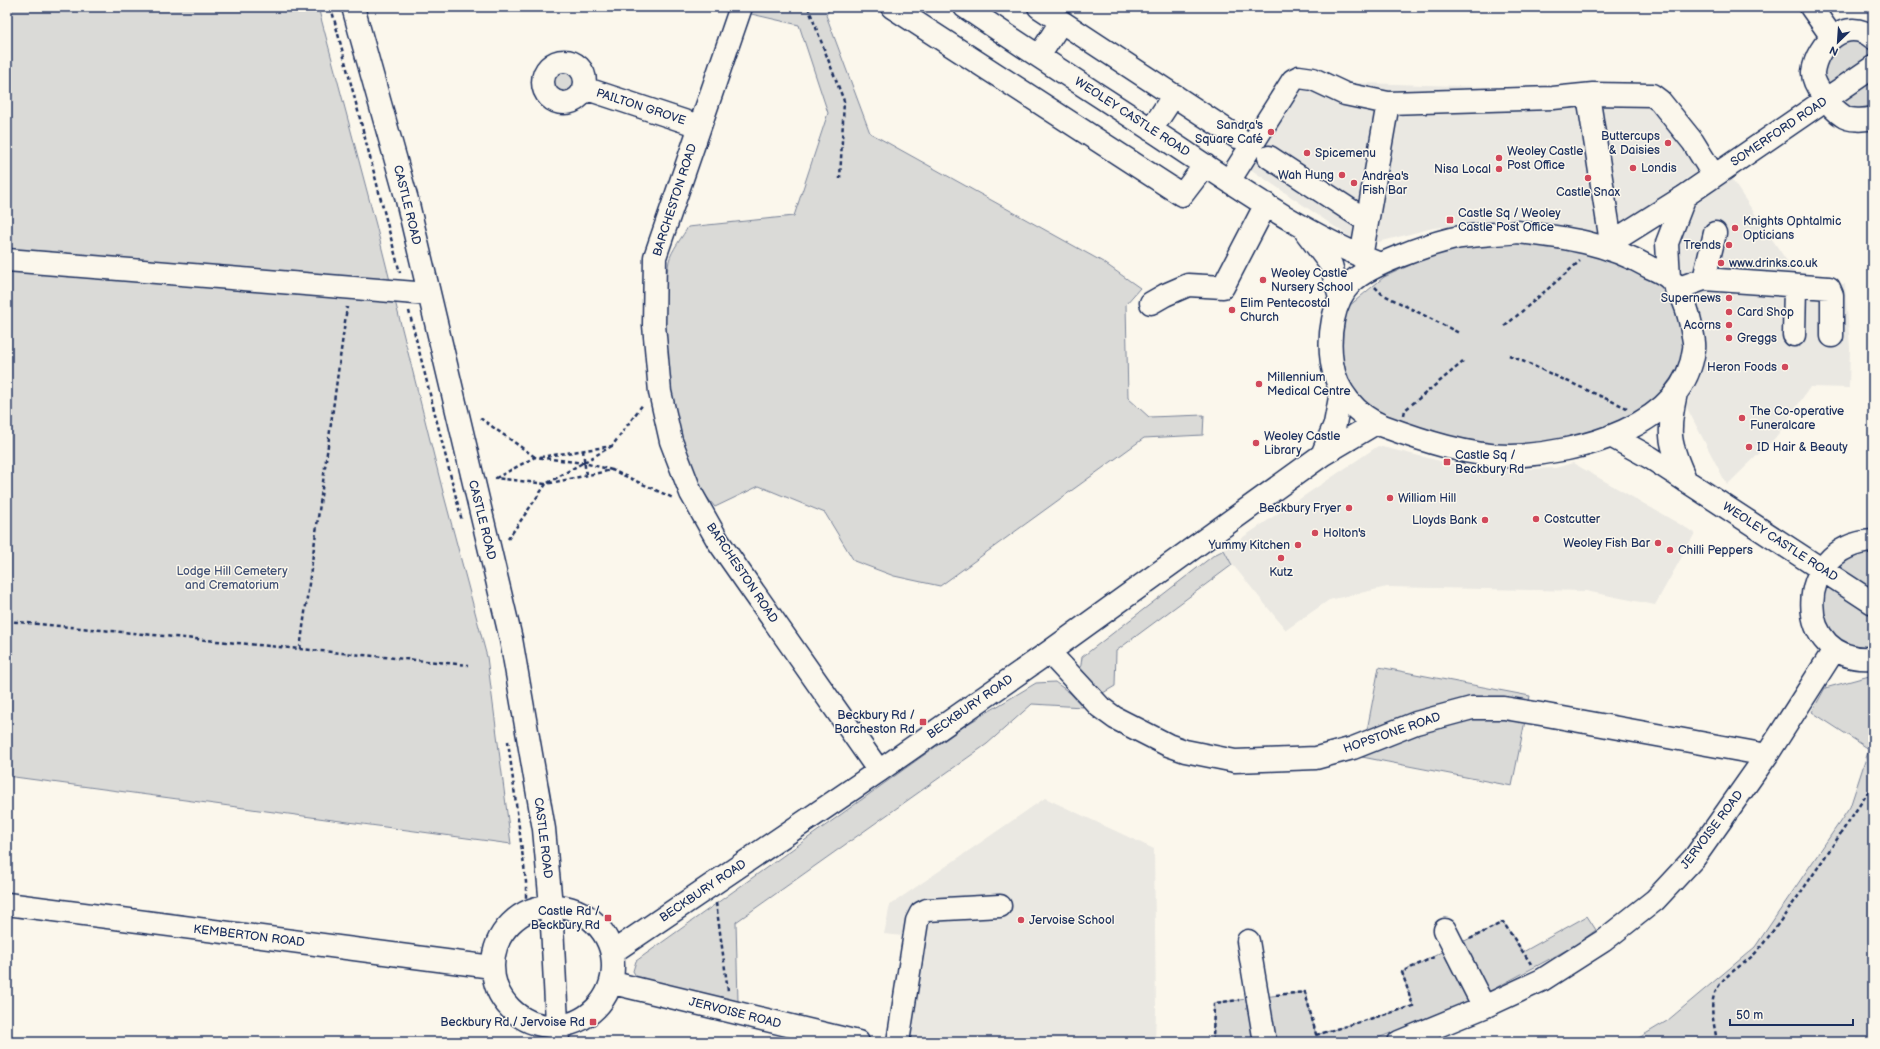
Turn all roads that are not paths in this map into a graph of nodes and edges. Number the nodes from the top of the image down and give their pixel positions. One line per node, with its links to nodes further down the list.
1 (353, 7): 36 (street, CASTLE ROAD)
2 (741, 7): 18 (street, BARCHESTON ROAD)
3 (892, 7): 22 (street)
4 (965, 7): 10 (street, WEOLEY CASTLE ROAD)
5 (1039, 7): 7 (street)
6 (1811, 7): 8 (street)
7 (1061, 22): 10 (street); 13 (street)
8 (1832, 37): 9 (street); 15 (street)
9 (1873, 38)
10 (1039, 56): 19 (street, WEOLEY CASTLE ROAD)
11 (1873, 67): 15 (street, SOMERFORD ROAD)
12 (584, 88): 18 (street, PAILTON GROVE)
13 (1174, 95): 19 (street); 20 (street)
14 (1588, 95): 16 (street); 23 (street); 30 (street)
15 (1826, 100): 17 (street); 23 (street, SOMERFORD ROAD)
16 (1388, 103): 24 (street); 27 (street)
17 (1873, 118)
18 (698, 126): 54 (street, BARCHESTON ROAD)
19 (1151, 130): 22 (street, WEOLEY CASTLE ROAD)
20 (1237, 137)
21 (1269, 157): 27 (street)
22 (1205, 165): 24 (street, WEOLEY CASTLE ROAD)
23 (1714, 176): 25 (street, SOMERFORD ROAD)
24 (1229, 181): 26 (street, WEOLEY CASTLE ROAD)
25 (1685, 196): 30 (street, SOMERFORD ROAD); 34 (street)
26 (1266, 204): 28 (street, WEOLEY CASTLE ROAD); 38 (street)
27 (1367, 221): 32 (street)
28 (1302, 226): 32 (street, WEOLEY CASTLE ROAD); 37 (street, WEOLEY CASTLE ROAD)
29 (1715, 233): 33 (street)
30 (1608, 244): 32 (street); 34 (street)
31 (7, 260): 36 (street)
32 (1370, 261): 37 (street)
33 (1704, 279): 34 (street); 35 (street)
34 (1673, 284): 42 (street)
35 (1796, 286): 39 (street); 40 (street)
36 (428, 294): 56 (street, CASTLE ROAD)
37 (1340, 298): 41 (street)
38 (1151, 303)
39 (1794, 335)
40 (1832, 336)
41 (1341, 392): 43 (street); 45 (street)
42 (1676, 393): 44 (street); 46 (street)
43 (1376, 423): 44 (street); 45 (street, BECKBURY ROAD)
44 (1611, 436): 46 (street, WEOLEY CASTLE ROAD)
45 (1322, 455): 51 (street, BECKBURY ROAD)
46 (1686, 481): 48 (street, WEOLEY CASTLE ROAD)
47 (1873, 541): 48 (street)
48 (1821, 569): 49 (street, WEOLEY CASTLE ROAD); 50 (street)
49 (1873, 603)
50 (1834, 650): 52 (street); 53 (street, JERVOISE ROAD)
51 (1050, 652): 53 (street, HOPSTONE ROAD); 54 (street, BECKBURY ROAD)
52 (1873, 658)
53 (1767, 755): 63 (street, JERVOISE ROAD)
54 (878, 771): 60 (street, BECKBURY ROAD)
55 (7, 904): 61 (street, KEMBERTON ROAD)
56 (551, 906): 60 (street); 61 (street); 64 (street, CASTLE ROAD)
57 (1000, 906): 66 (street)
58 (1449, 938): 63 (street)
59 (1248, 941): 67 (street)
60 (613, 952): 62 (street)
61 (492, 967): 64 (street)
62 (613, 983): 64 (street); 65 (street, JERVOISE ROAD)
63 (1484, 1007): 68 (street, JERVOISE ROAD)
64 (557, 1034)
65 (858, 1042)
66 (898, 1042)
67 (1265, 1042)
68 (1399, 1042)

